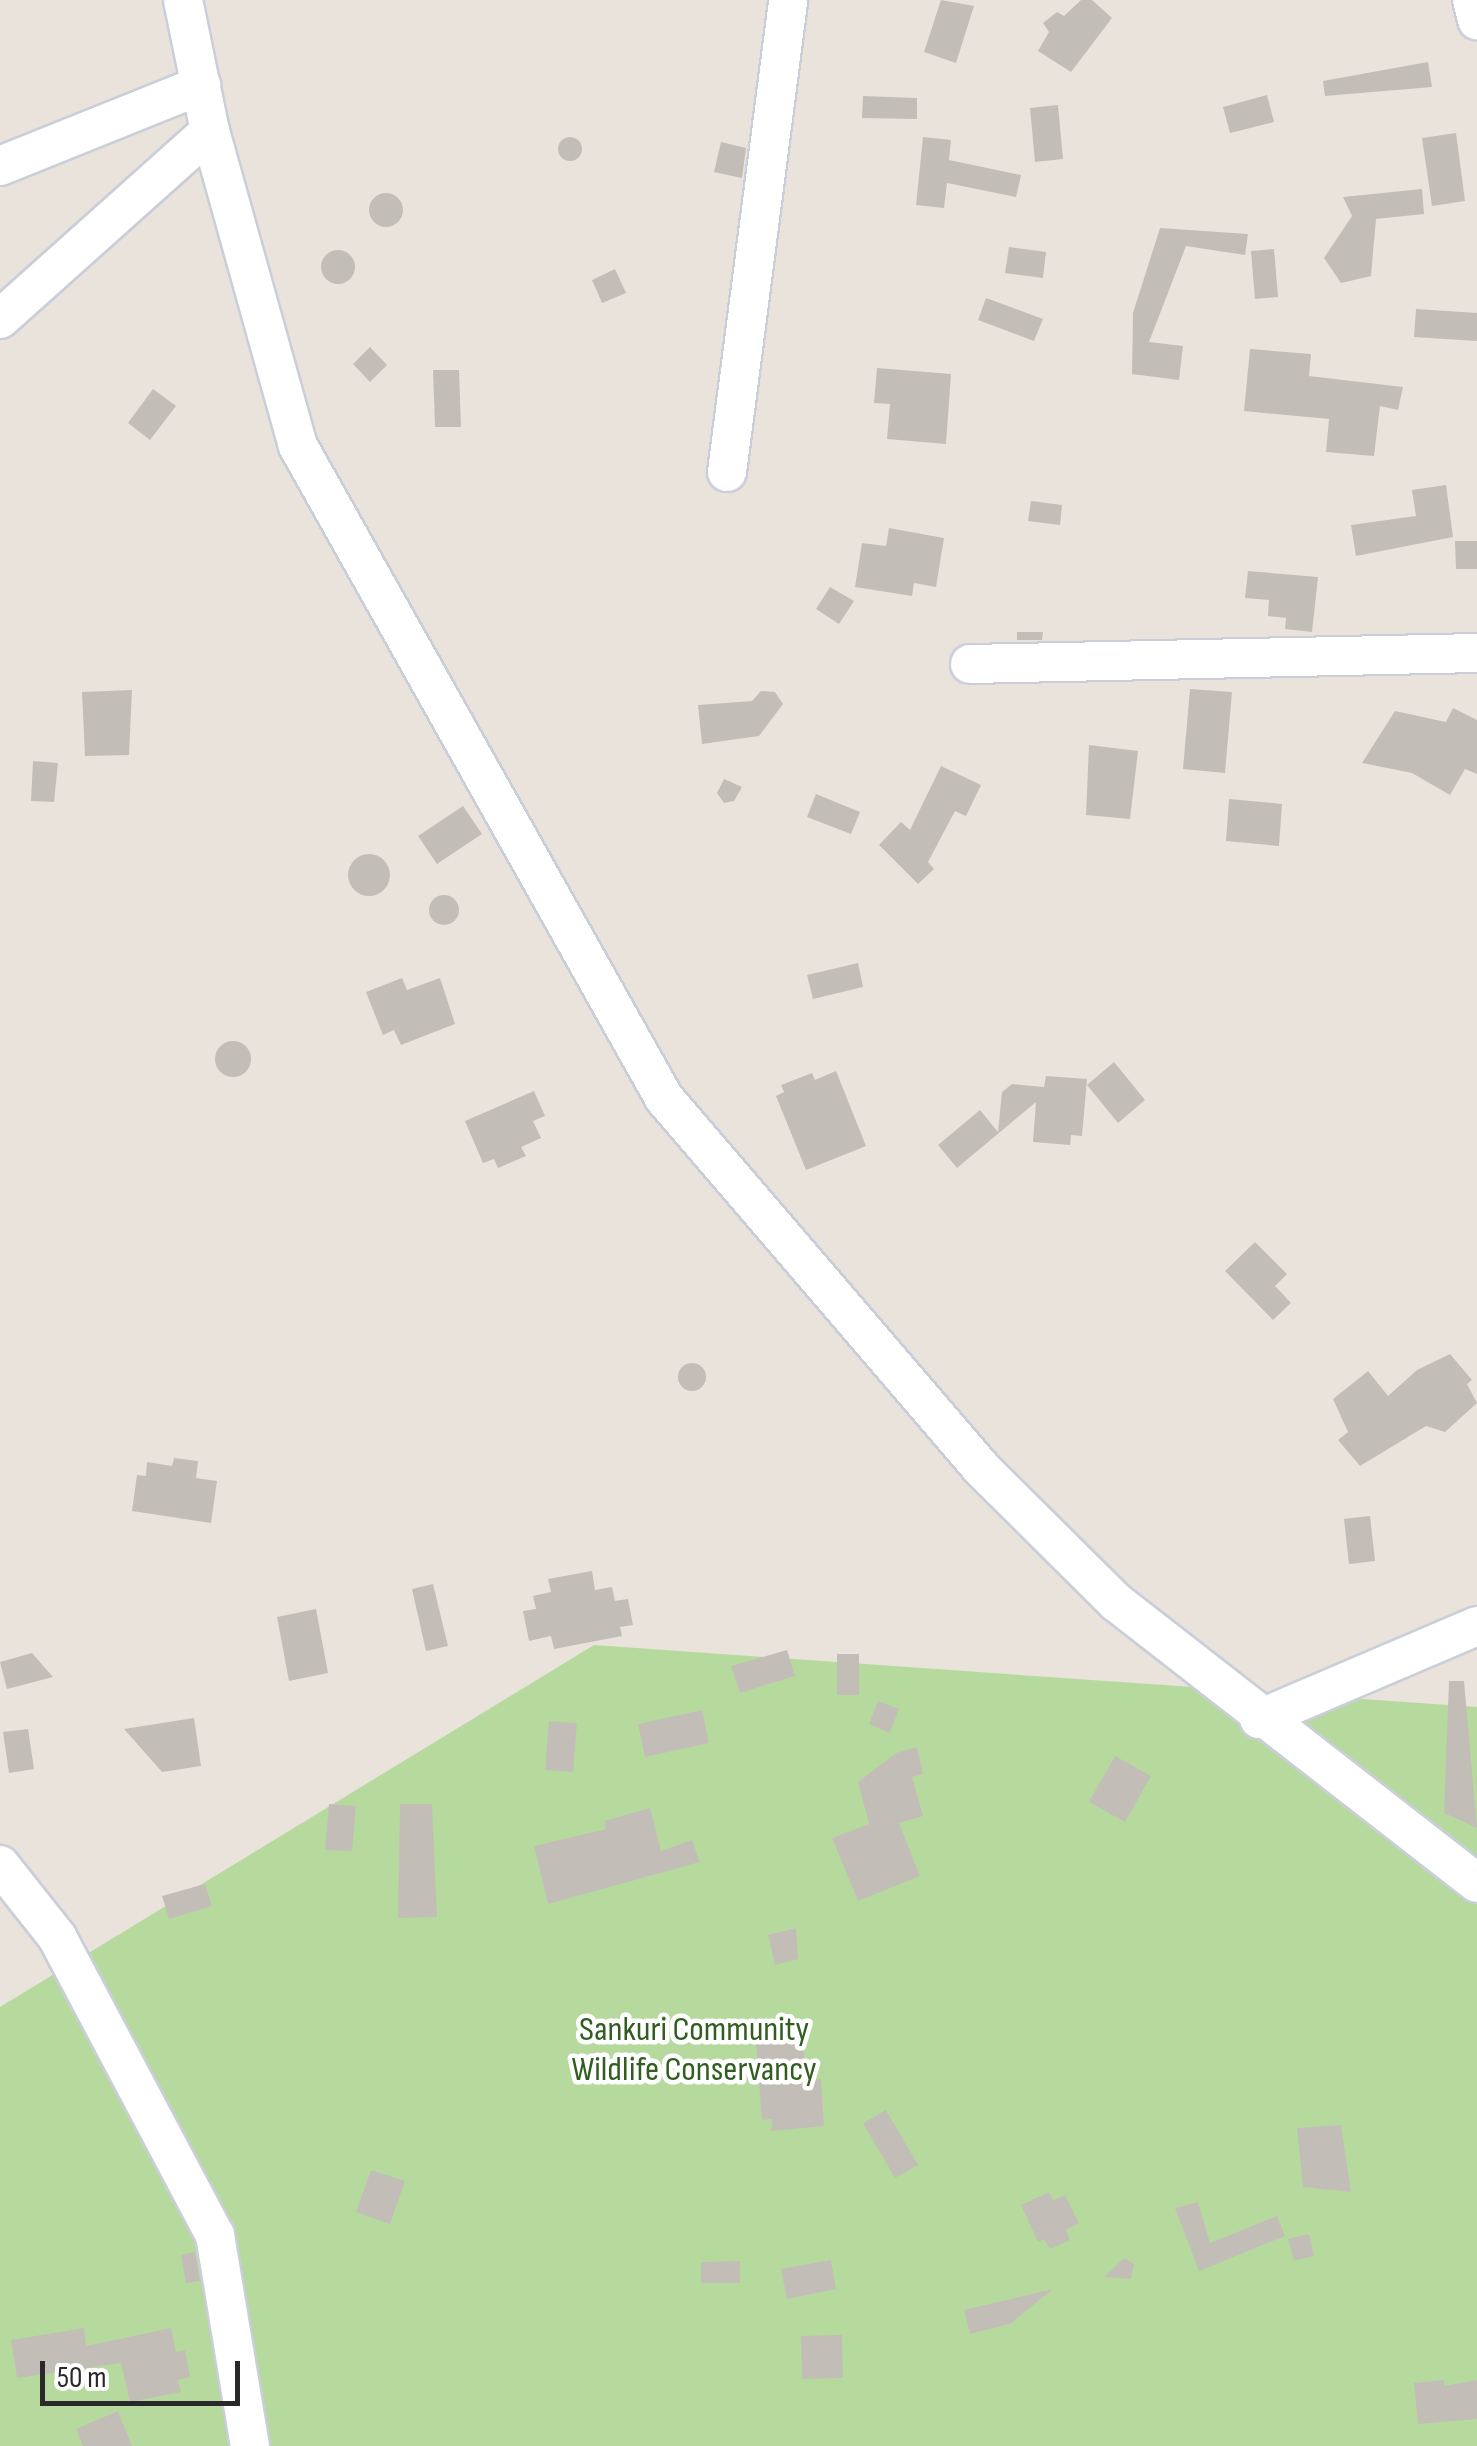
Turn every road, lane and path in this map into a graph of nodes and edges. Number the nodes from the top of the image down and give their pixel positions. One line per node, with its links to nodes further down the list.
1 (184, 0): 5 (street)
2 (788, 0): 9 (street)
3 (1472, 0): 4 (street)
4 (1477, 20)
5 (200, 85): 6 (street); 7 (street)
6 (210, 131): 8 (street); 13 (street)
7 (0, 166)
8 (0, 319)
9 (727, 472)
10 (1477, 653): 11 (street)
11 (970, 664)
12 (1477, 1626): 13 (street)
13 (1259, 1720): 15 (street)
14 (0, 1865): 16 (street)
15 (1477, 1883)
16 (250, 2446)

